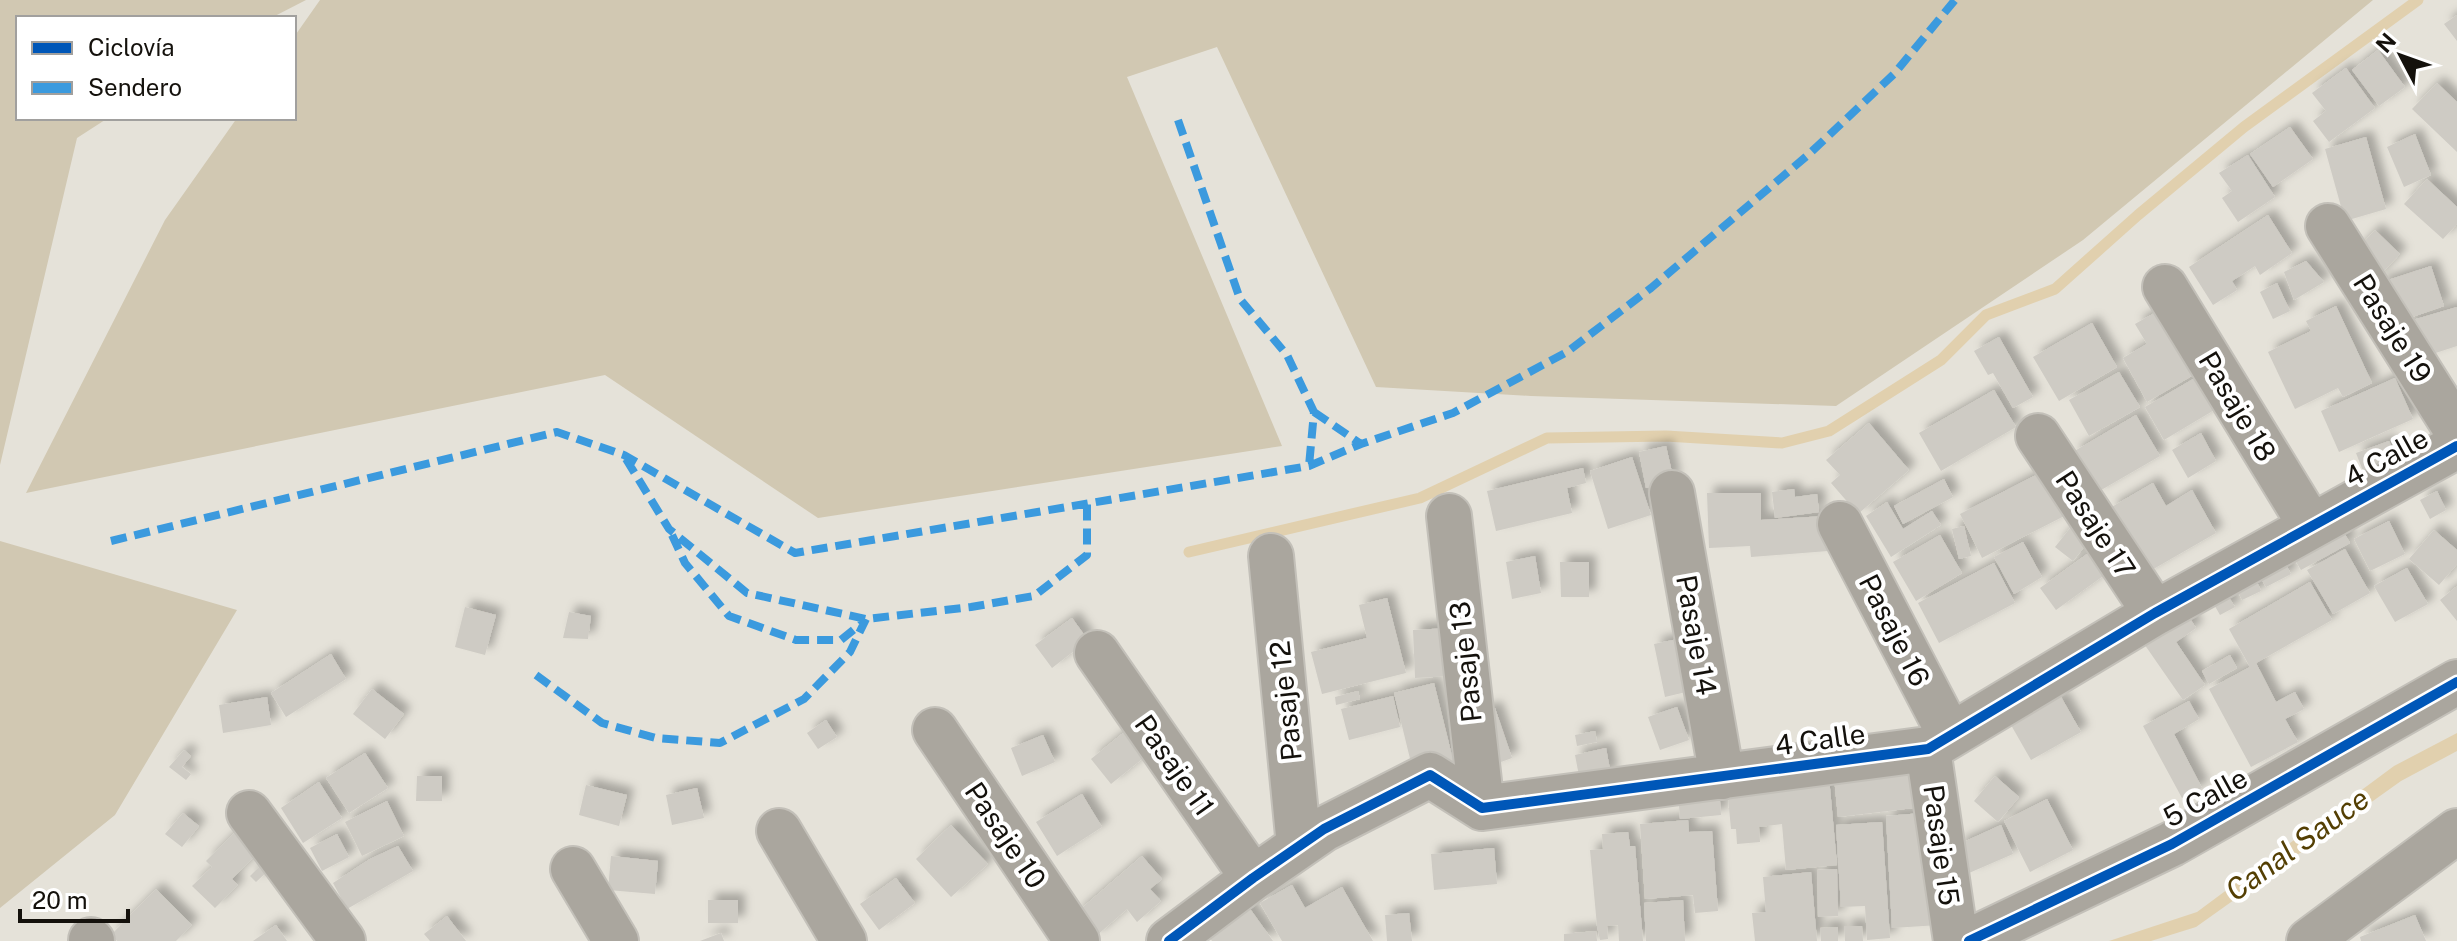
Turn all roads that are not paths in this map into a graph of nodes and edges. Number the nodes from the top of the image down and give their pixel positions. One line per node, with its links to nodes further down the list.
1 (2328, 226): 3 (street, Pasaje 19)
2 (2165, 287): 9 (street, Pasaje 18)
3 (2457, 431)
4 (2038, 436): 11 (street, Pasaje 17)
5 (2457, 446): 9 (street, 4 Calle)
6 (1672, 493): 16 (street, Pasaje 14)
7 (1449, 516): 17 (street, Pasaje 13)
8 (1840, 524): 15 (street, Pasaje 16)
9 (2311, 526): 11 (street, 4 Calle)
10 (1271, 556): 20 (street, Pasaje 12)
11 (2155, 613): 15 (street, 4 Calle)
12 (1097, 653): 23 (street, Pasaje 11)
13 (2457, 682): 30 (street, 5 Calle)
14 (935, 730): 27 (street, Pasaje 10)
15 (1939, 742): 16 (street, 4 Calle); 29 (street, Pasaje 15)
16 (1722, 777): 17 (street, 4 Calle)
17 (1482, 808): 20 (street)
18 (249, 813): 24 (street)
19 (779, 831): 26 (street)
20 (1299, 846): 23 (street)
21 (2454, 847): 31 (street)
22 (573, 869): 25 (street)
23 (1253, 878): 28 (street)
24 (343, 941)
25 (616, 941)
26 (844, 941)
27 (1077, 941)
28 (1169, 941)
29 (1956, 941)
30 (1969, 941)
31 (2309, 941)

